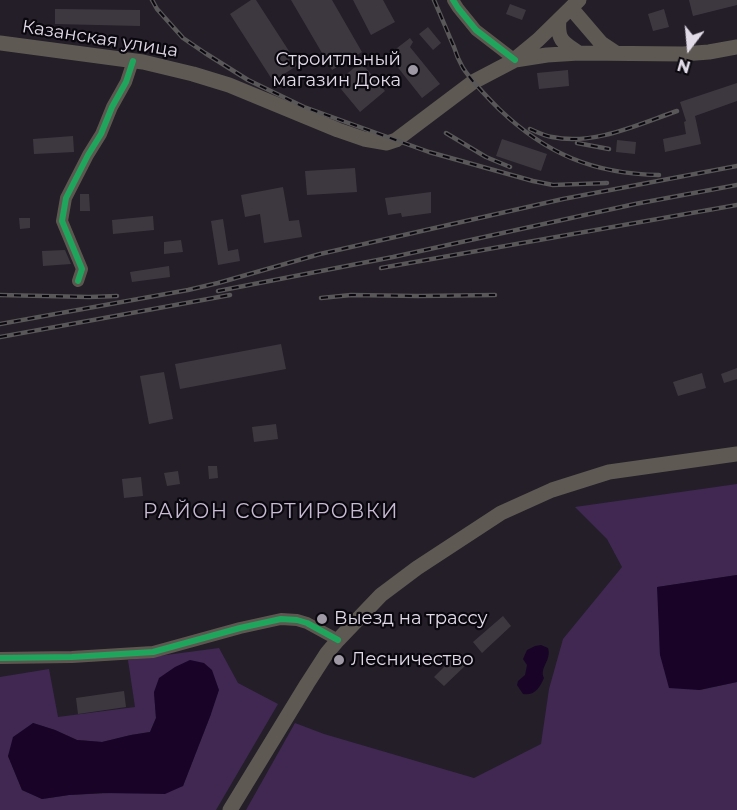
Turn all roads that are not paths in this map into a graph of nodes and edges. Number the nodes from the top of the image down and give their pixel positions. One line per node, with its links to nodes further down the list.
1 (453, 0): 9 (street)
2 (575, 4): 3 (main road); 7 (main road)
3 (559, 20): 6 (main road); 9 (main road)
4 (0, 44): 8 (main road, Казанская улица)
5 (737, 47): 7 (main road)
6 (579, 53): 7 (main road); 9 (main road)
7 (616, 53)
8 (133, 60): 9 (main road, Казанская улица); 10 (street)
9 (515, 60)
10 (78, 281)
11 (737, 454): 12 (main road)
12 (338, 640): 13 (street); 14 (main road)
13 (0, 658)
14 (230, 810)

